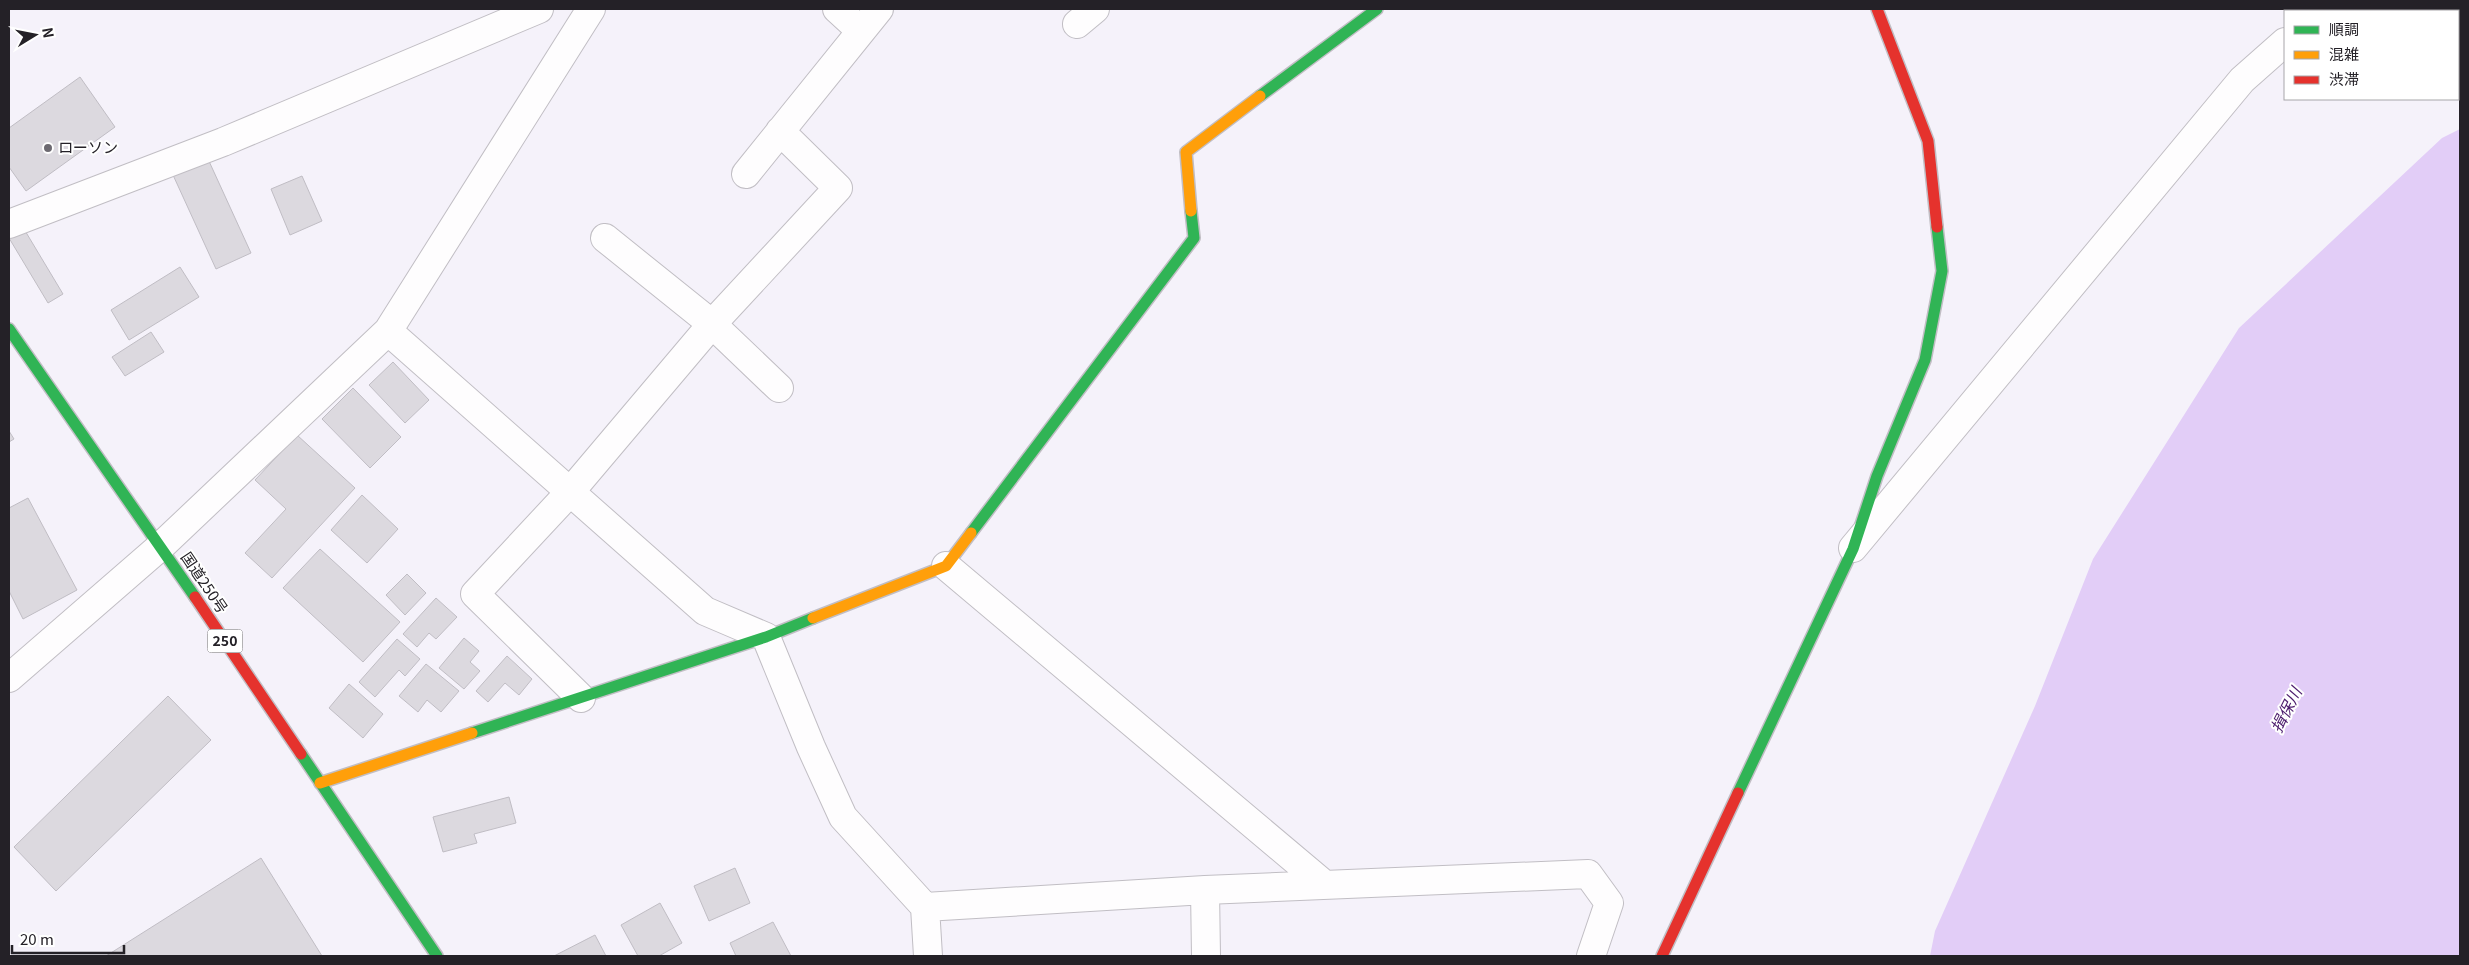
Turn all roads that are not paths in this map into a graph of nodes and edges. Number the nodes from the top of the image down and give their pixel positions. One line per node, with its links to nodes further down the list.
1 (539, 9): 11 (street)
2 (591, 9): 15 (street)
3 (837, 9): 7 (street)
4 (879, 9): 7 (street)
5 (1377, 9): 20 (main road)
6 (1877, 9): 19 (main road)
7 (861, 31): 9 (street)
8 (2284, 43): 19 (street)
9 (780, 131): 10 (street); 13 (street)
10 (746, 174)
11 (9, 224)
12 (605, 238): 13 (street)
13 (712, 324): 16 (street); 17 (street)
14 (9, 329): 18 (main road, 国道250号 / 250)
15 (388, 331): 17 (street); 18 (street)
16 (779, 388)
17 (570, 492): 21 (street); 23 (street)
18 (161, 546): 22 (street); 24 (main road, 国道250号 / 250)
19 (1853, 549): 32 (main road)
20 (946, 566): 21 (main road); 25 (street)
21 (766, 637): 23 (main road); 27 (street)
22 (9, 678)
23 (581, 698): 24 (main road)
24 (320, 783): 28 (main road, 国道250号 / 250)
25 (1325, 885): 26 (street); 31 (street)
26 (1205, 890): 27 (street); 30 (street)
27 (924, 907): 29 (street)
28 (437, 956)
29 (928, 956)
30 (1206, 956)
31 (1591, 956)
32 (1662, 956)

